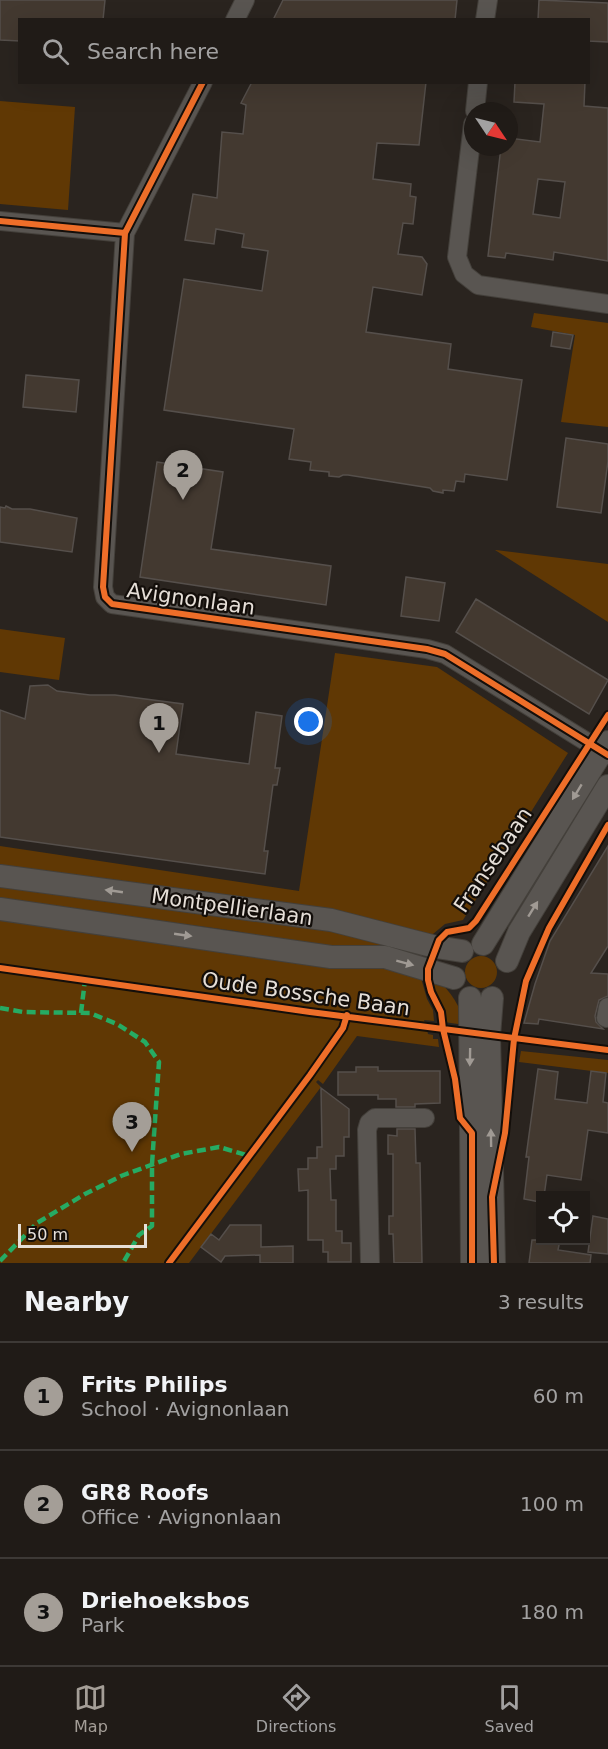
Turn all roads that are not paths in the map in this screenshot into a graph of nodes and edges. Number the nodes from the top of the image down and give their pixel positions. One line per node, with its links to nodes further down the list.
1 (245, 0): 3 (street)
2 (488, 0): 4 (street)
3 (236, 18)
4 (485, 18)
5 (202, 84): 10 (street, Avignonlaan)
6 (478, 84): 7 (street)
7 (476, 102)
8 (469, 156): 11 (street)
9 (0, 221): 10 (street)
10 (125, 233): 12 (street, Avignonlaan)
11 (608, 304)
12 (606, 750): 16 (street, Fransebaan, one-way to 16)
13 (608, 786): 17 (street, one-way to 13)
14 (0, 876): 16 (street, Montpellierlaan, one-way to 14)
15 (0, 909): 18 (street, Montpellierlaan, one-way to 18)
16 (473, 948): 17 (street); 18 (street)
17 (507, 961): 19 (street)
18 (454, 978): 19 (street)
19 (481, 998): 22 (street, one-way to 22); 23 (street, one-way to 19)
20 (425, 1118): 21 (street)
21 (370, 1263)
22 (472, 1263)
23 (494, 1263)

